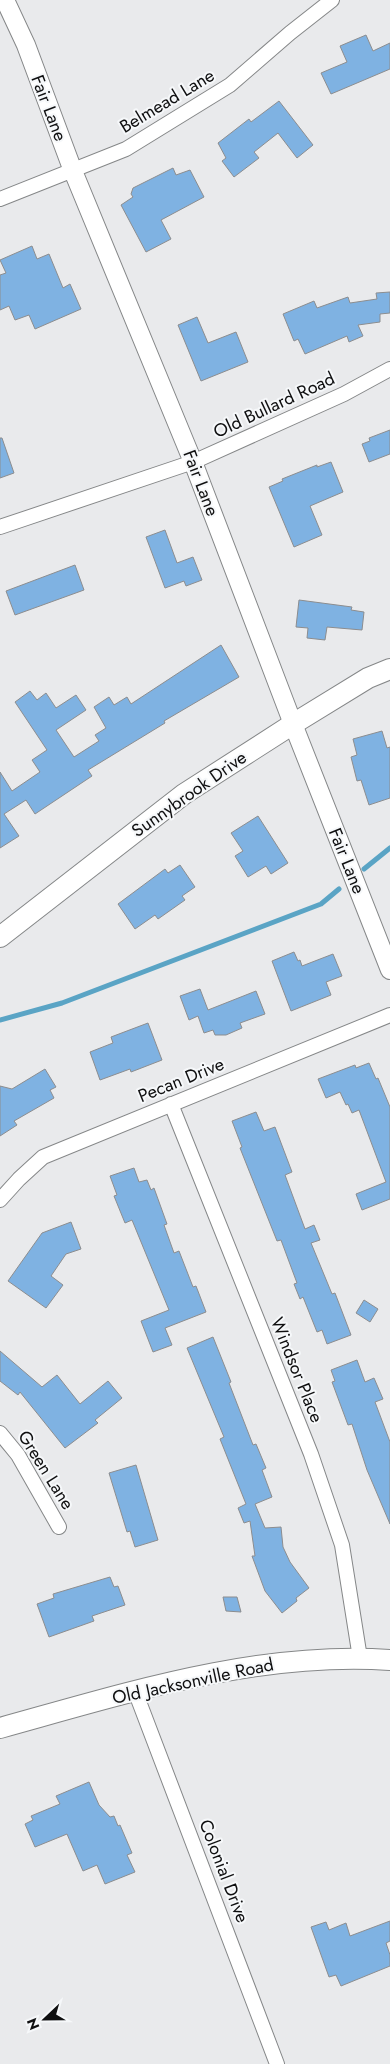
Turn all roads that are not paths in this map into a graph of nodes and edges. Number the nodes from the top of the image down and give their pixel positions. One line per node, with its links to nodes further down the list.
1 (5, 0): 3 (street, Fair Lane)
2 (328, 1): 3 (street, Belmead Lane)
3 (73, 170): 4 (street, Belmead Lane); 6 (street, Fair Lane)
4 (0, 199)
5 (390, 369): 6 (street, Old Bullard Road)
6 (193, 462): 7 (street, Old Bullard Road); 9 (street, Fair Lane)
7 (0, 528)
8 (390, 669): 9 (main road, Sunnybrook Drive)
9 (293, 724): 10 (main road, Sunnybrook Drive); 11 (street, Fair Lane)
10 (0, 937)
11 (390, 970)
12 (390, 1015): 13 (street, Pecan Drive)
13 (171, 1104): 14 (street, Pecan Drive); 17 (street, Windsor Place)
14 (0, 1200)
15 (0, 1433): 16 (street, Green Lane)
16 (59, 1527)
17 (360, 1658): 18 (main road, Old Jacksonville Road); 19 (main road, Old Jacksonville Road)
18 (390, 1660)
19 (135, 1691): 20 (main road, Old Jacksonville Road); 21 (street, Colonial Drive)
20 (0, 1728)
21 (277, 2064)

